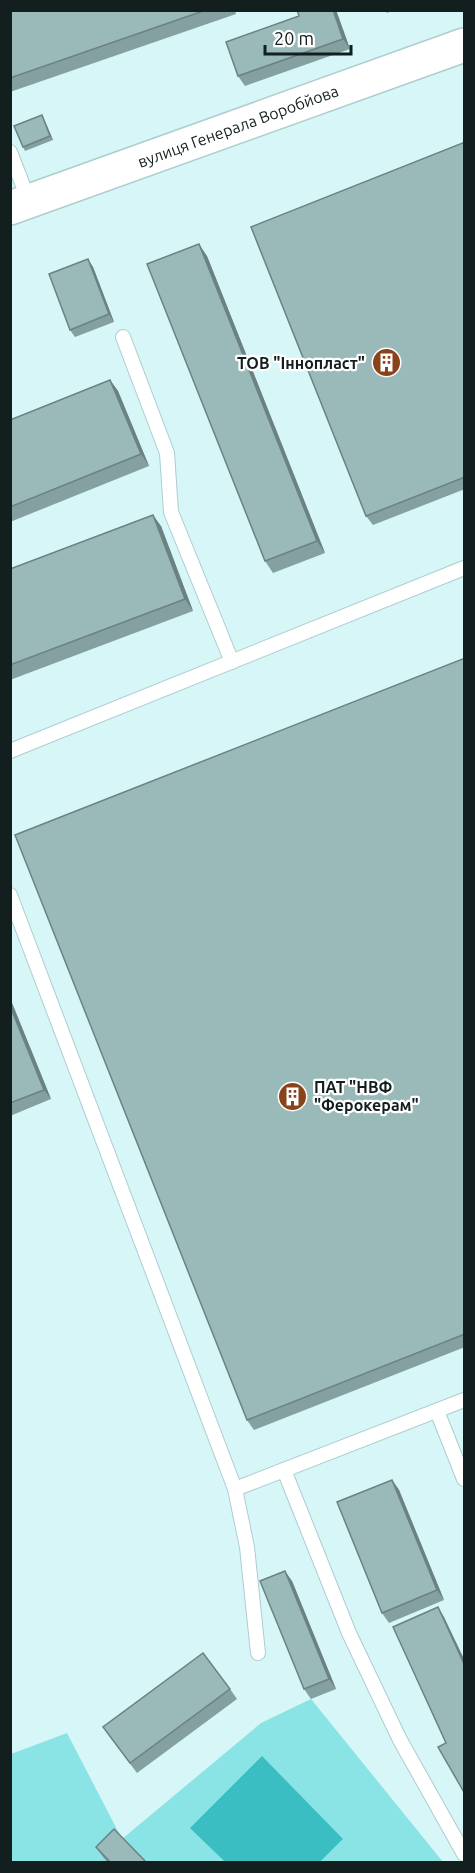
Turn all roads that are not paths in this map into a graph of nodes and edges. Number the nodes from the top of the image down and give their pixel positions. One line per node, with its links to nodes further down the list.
1 (465, 45): 3 (street, вулиця Генерала Воробйова)
2 (10, 152): 3 (lane)
3 (20, 205)
4 (123, 336): 6 (lane)
5 (465, 568): 6 (lane)
6 (232, 662): 7 (lane)
7 (10, 751)
8 (10, 895): 13 (lane)
9 (465, 1401): 10 (lane)
10 (437, 1411): 11 (lane); 12 (lane)
11 (284, 1470): 13 (lane); 15 (lane)
12 (465, 1479)
13 (235, 1489): 14 (lane)
14 (258, 1653)
15 (465, 1854)

